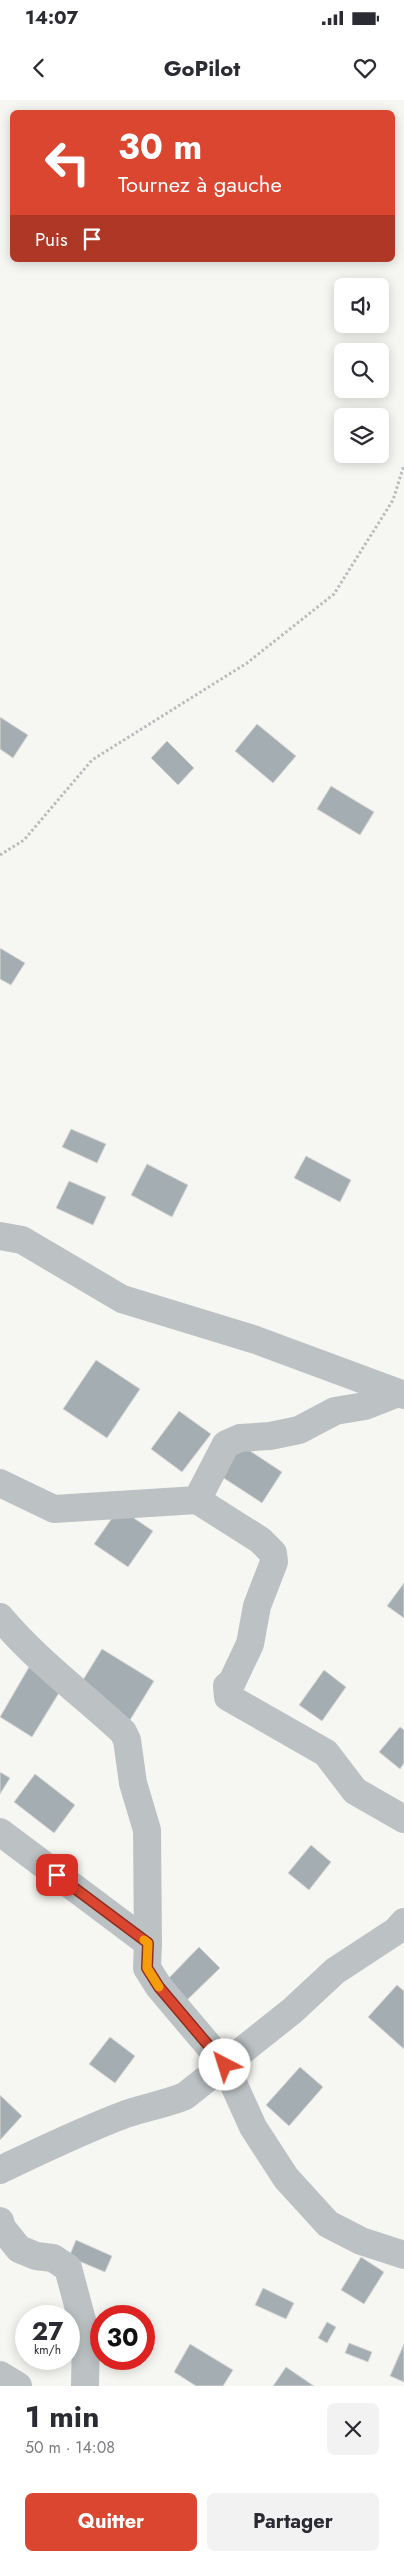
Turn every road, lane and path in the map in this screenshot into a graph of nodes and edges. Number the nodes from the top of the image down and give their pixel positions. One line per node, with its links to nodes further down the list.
1 (404, 465): 2 (path)
2 (0, 856)
3 (0, 1236): 4 (street)
4 (401, 1394): 6 (street)
5 (0, 1483): 6 (street)
6 (197, 1500): 8 (street)
7 (0, 1617): 11 (street)
8 (404, 1819)
9 (0, 1832): 11 (street)
10 (404, 1922): 12 (street)
11 (148, 1943): 12 (street)
12 (225, 2065): 13 (street); 15 (street)
13 (0, 2170)
14 (0, 2221): 18 (street)
15 (404, 2256)
16 (0, 2375): 17 (street)
17 (18, 2386)
18 (85, 2386)

